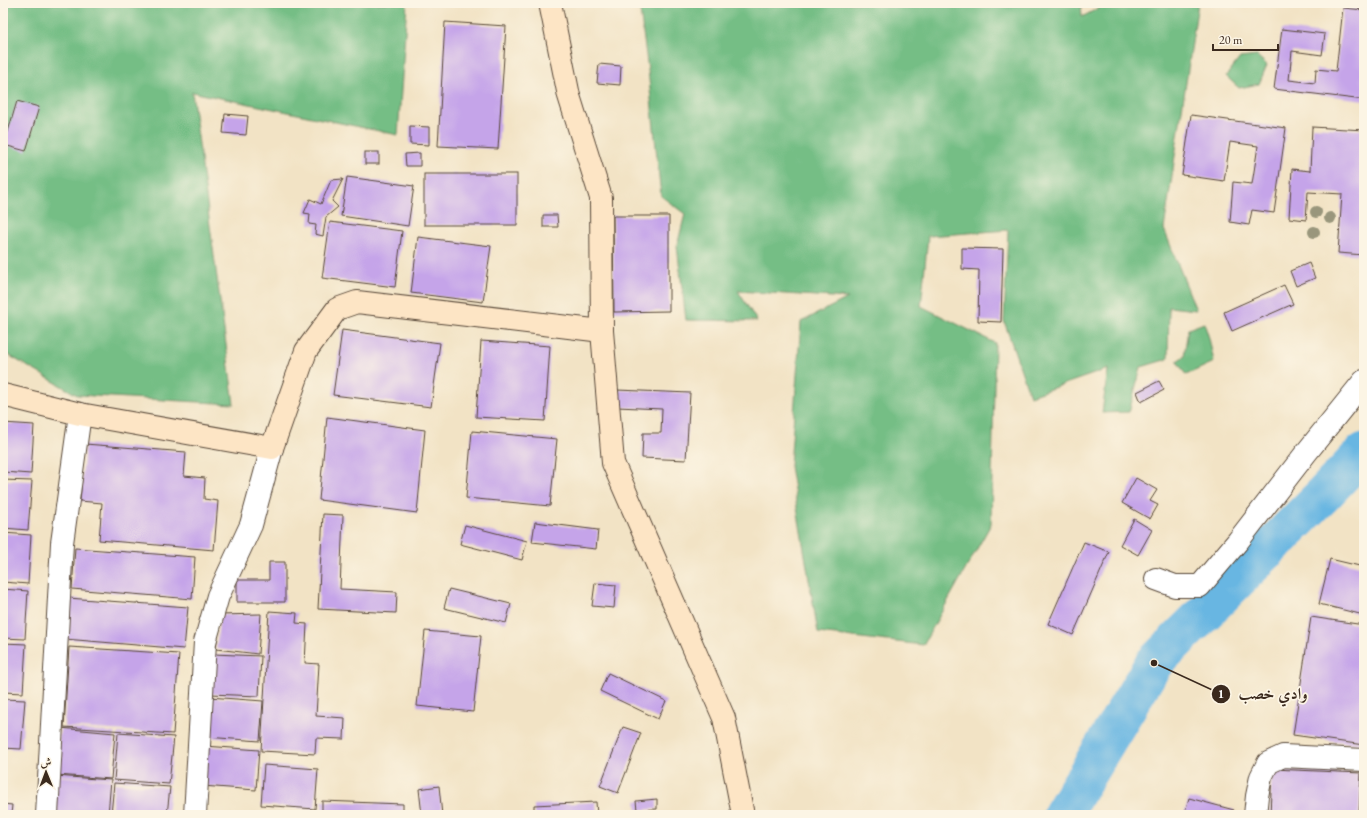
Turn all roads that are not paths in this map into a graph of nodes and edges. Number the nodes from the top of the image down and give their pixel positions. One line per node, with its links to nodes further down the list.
1 (550, 3): 2 (street)
2 (602, 331): 6 (street); 11 (street)
3 (1364, 381): 7 (street)
4 (3, 396): 5 (street)
5 (80, 414): 6 (street); 9 (street)
6 (272, 448): 10 (street)
7 (1156, 579)
8 (1364, 760): 12 (street)
9 (47, 815)
10 (195, 815)
11 (743, 815)
12 (1255, 815)

